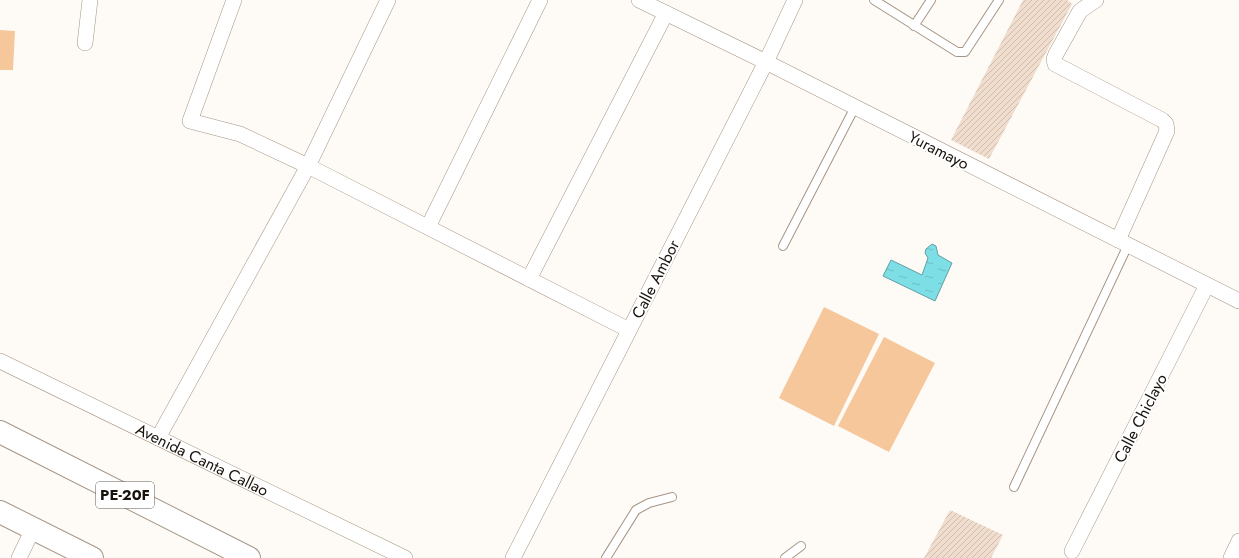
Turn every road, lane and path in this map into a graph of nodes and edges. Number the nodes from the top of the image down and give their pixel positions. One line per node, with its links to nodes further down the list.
1 (90, 0): 13 (street)
2 (234, 0): 16 (street)
3 (388, 0): 16 (street)
4 (540, 0): 17 (street)
5 (639, 0): 11 (street, Yuramayo)
6 (795, 0): 14 (street, Calle Ambor)
7 (874, 0): 12 (lane)
8 (931, 0): 12 (lane)
9 (999, 0): 12 (lane)
10 (1096, 0): 18 (street)
11 (666, 13): 14 (street, Yuramayo); 20 (street)
12 (914, 26)
13 (85, 43)
14 (766, 62): 15 (street, Yuramayo); 23 (street, Calle Ambor)
15 (855, 107): 18 (street, Yuramayo); 19 (lane)
16 (308, 166): 17 (street); 26 (street)
17 (428, 227): 20 (street)
18 (1123, 242): 21 (street, Yuramayo); 27 (lane)
19 (783, 246)
20 (529, 279): 23 (street)
21 (1207, 285): 22 (street, Yuramayo); 33 (street, Calle Chiclayo)
22 (1239, 301)
23 (629, 330): 38 (street, Calle Ambor)
24 (0, 361): 26 (street, Avenida Canta Callao)
25 (0, 432): 36 (main road, PE-20F)
26 (158, 438): 37 (street, Avenida Canta Callao)
27 (1014, 487)
28 (672, 497): 39 (lane)
29 (0, 512): 30 (main road)
30 (33, 529): 34 (street); 35 (main road)
31 (1239, 541): 41 (street)
32 (801, 546): 40 (lane)
33 (1072, 551)
34 (19, 558)
35 (92, 558)
36 (249, 558)
37 (405, 558)
38 (513, 558)
39 (606, 558)
40 (785, 558)
41 (1231, 558)

